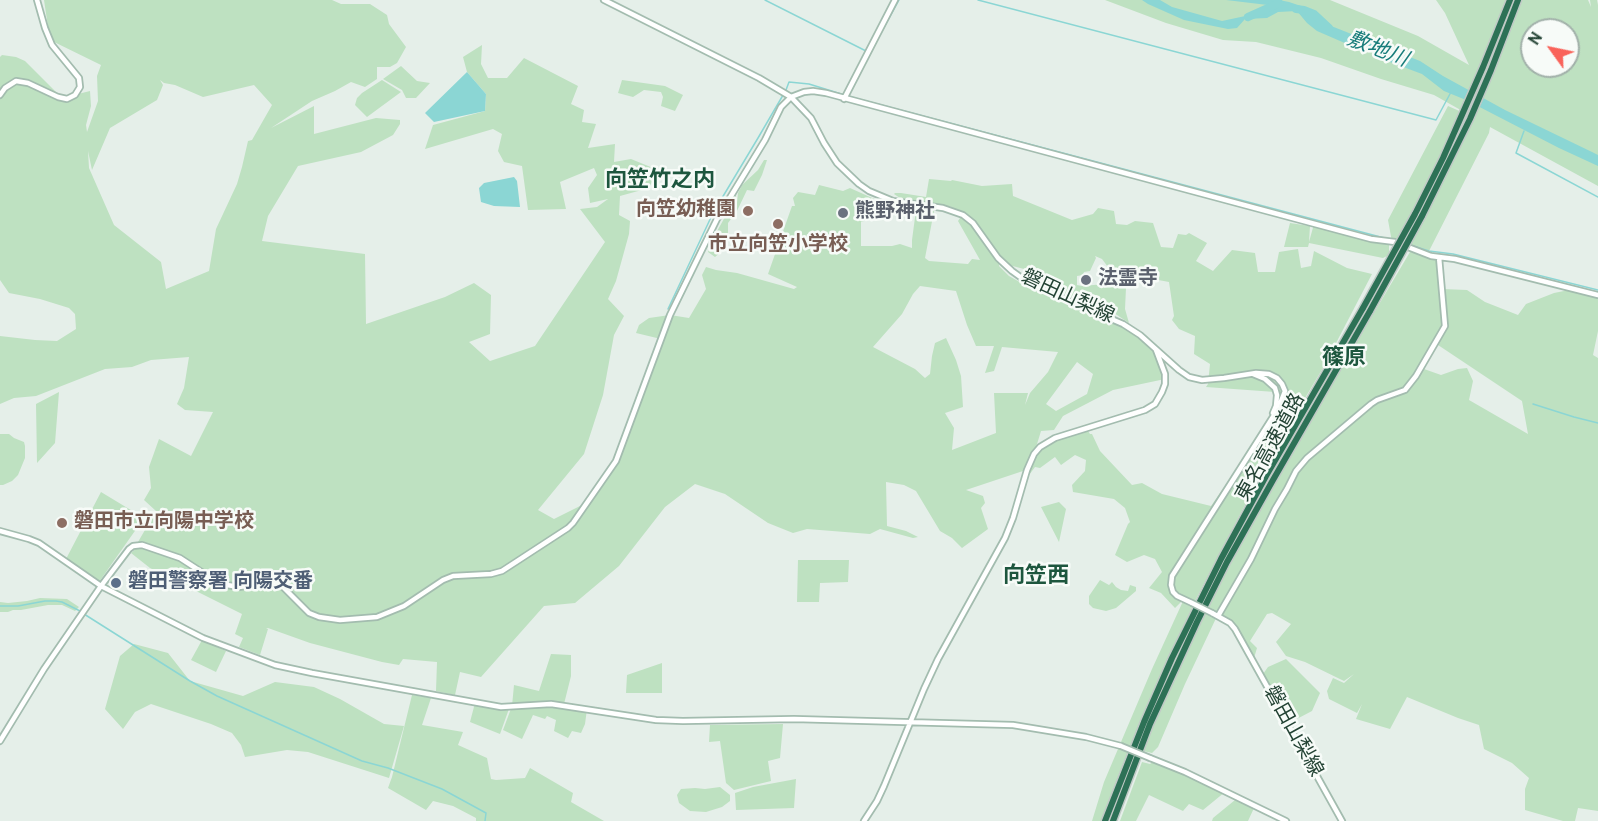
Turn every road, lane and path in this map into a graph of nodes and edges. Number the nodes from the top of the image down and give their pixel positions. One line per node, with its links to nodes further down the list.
1 (37, 0): 6 (street)
2 (604, 0): 7 (street, 磐田山梨線)
3 (894, 0): 8 (street)
4 (1510, 0): 9 (highway, 東名高速道路)
5 (1518, 0): 9 (highway, 東名高速道路)
6 (0, 95)
7 (791, 97): 8 (street); 13 (street, 磐田山梨線); 17 (street)
8 (844, 99): 10 (street)
9 (1419, 215): 12 (highway, 東名高速道路, bridge)
10 (1439, 257): 11 (street); 18 (street)
11 (1598, 295)
12 (1366, 309): 22 (highway, 東名高速道路); 23 (highway, 東名高速道路)
13 (1155, 347): 14 (street, 磐田山梨線); 19 (street)
14 (1251, 374): 15 (street, 磐田山梨線); 15 (street, 磐田山梨線)
15 (1270, 421): 18 (street, 磐田山梨線, bridge)
16 (0, 531): 17 (street)
17 (101, 586): 19 (street); 20 (street)
18 (1218, 616): 25 (street, 磐田山梨線)
19 (911, 722): 21 (street); 24 (street, bridge)
20 (0, 741)
21 (864, 821)
22 (1105, 821)
23 (1113, 821)
24 (1286, 821)
25 (1342, 821)

